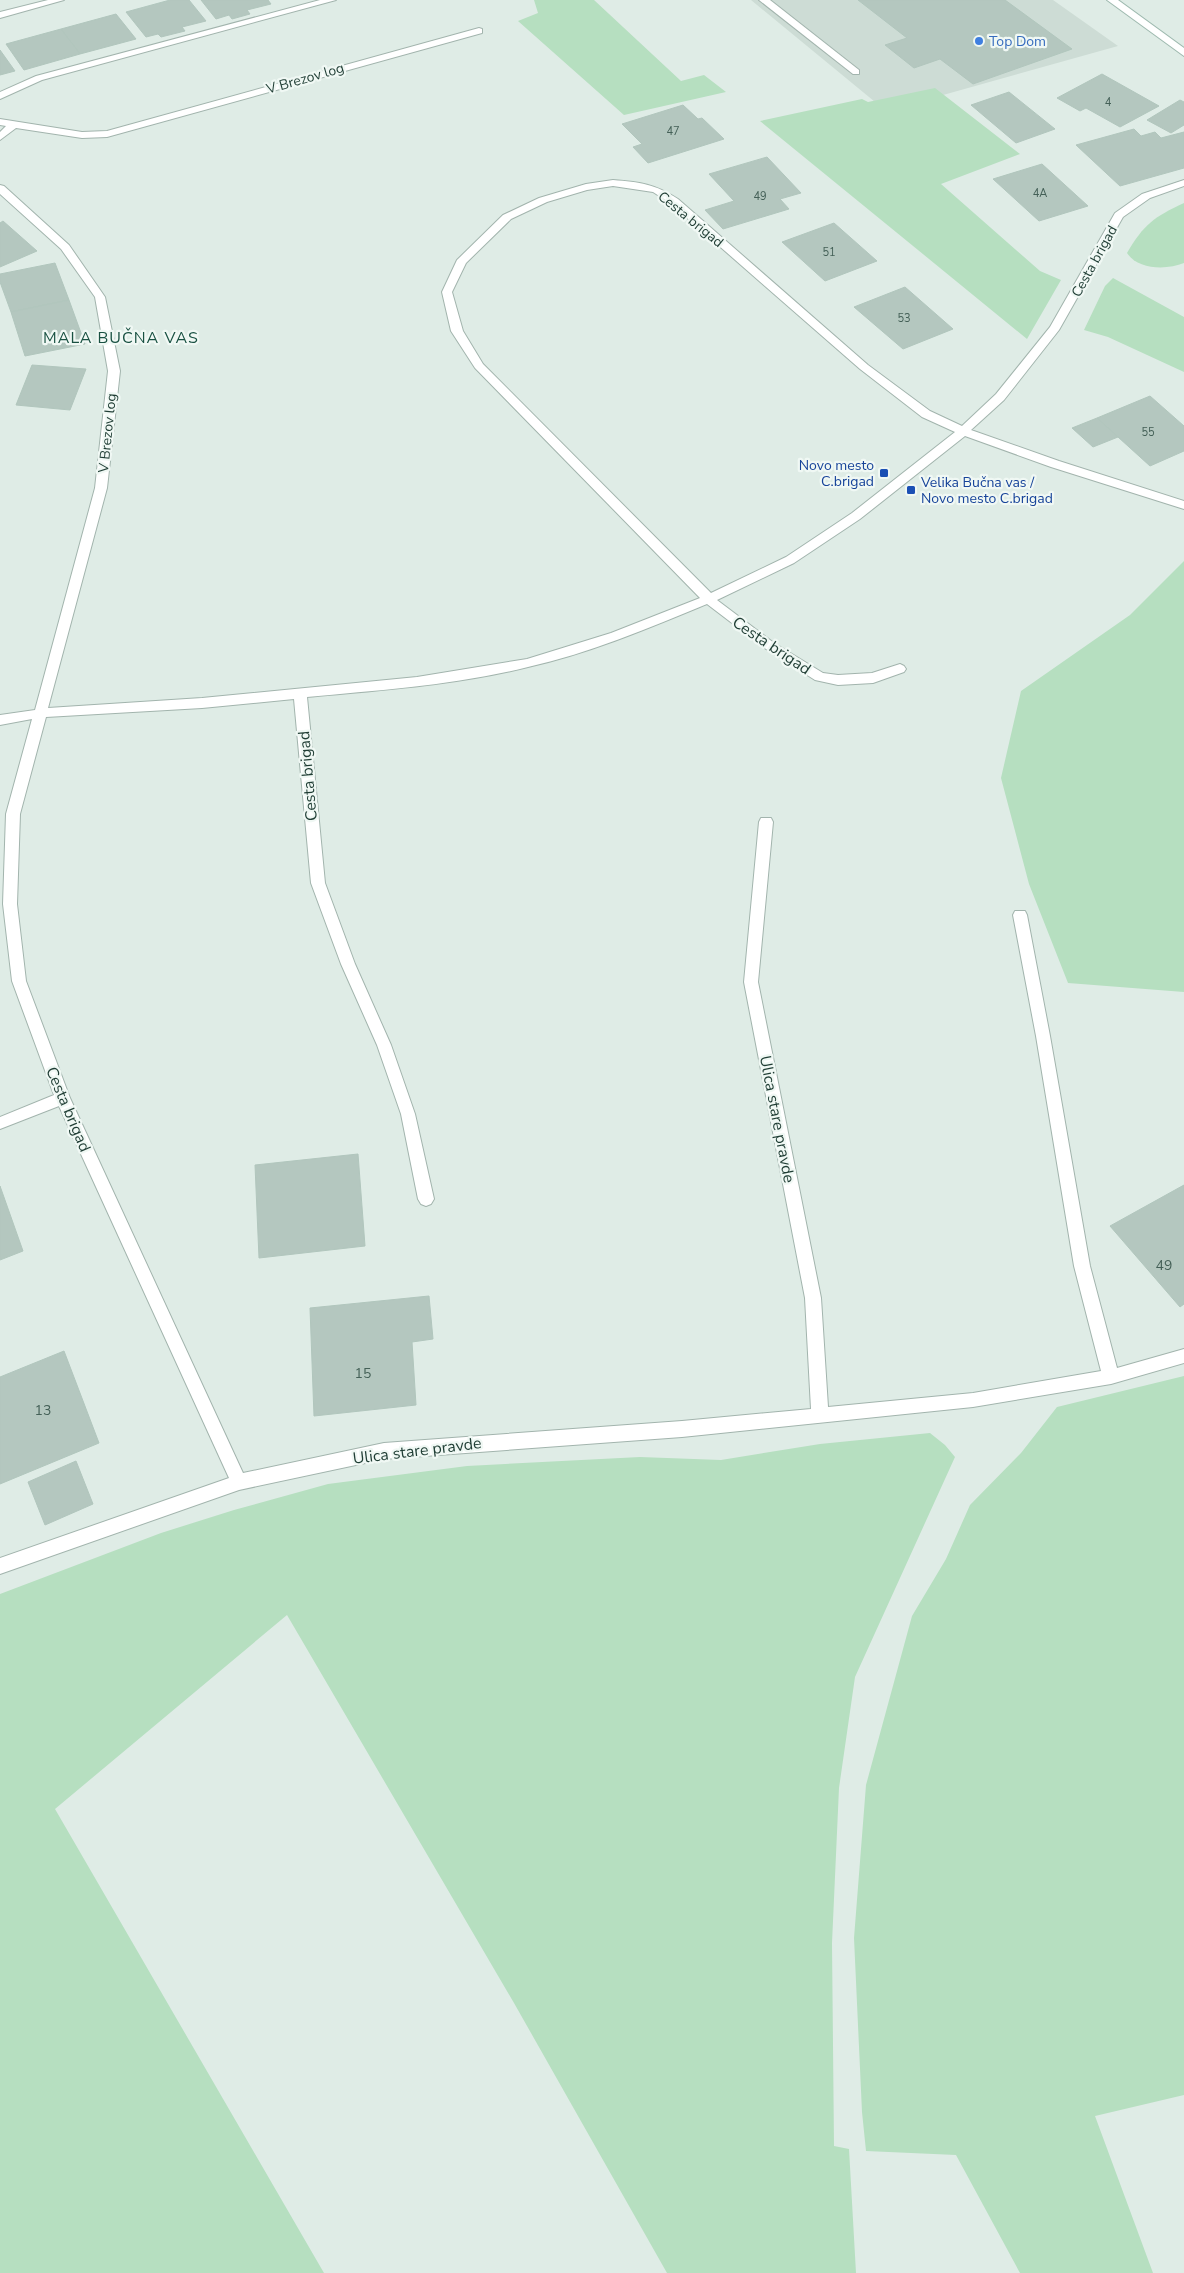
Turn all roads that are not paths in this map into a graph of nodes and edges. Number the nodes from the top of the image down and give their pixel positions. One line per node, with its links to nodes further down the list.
1 (59, 0): 5 (street)
2 (331, 0): 9 (street)
3 (764, 0): 8 (street)
4 (1112, 0): 7 (street)
5 (0, 16)
6 (479, 31): 11 (street, V Brezov log)
7 (1184, 53)
8 (856, 72)
9 (0, 96)
10 (0, 122): 11 (street, V Brezov log)
11 (14, 124): 12 (street)
12 (0, 137)
13 (1184, 183): 15 (street, Cesta brigad)
14 (0, 188): 20 (street, V Brezov log)
15 (963, 431): 16 (street, Cesta brigad); 17 (street, Cesta brigad); 17 (street, Cesta brigad)
16 (1184, 505)
17 (709, 599): 18 (street, Cesta brigad); 19 (street, Cesta brigad)
18 (900, 669)
19 (300, 694): 20 (street, Cesta brigad); 26 (street, Cesta brigad)
20 (42, 713): 21 (street, Cesta brigad); 24 (street, Cesta brigad)
21 (0, 720)
22 (766, 822): 29 (street, Ulica stare pravde)
23 (1020, 915): 28 (street)
24 (62, 1098): 25 (street); 30 (street, Cesta brigad)
25 (0, 1123)
26 (426, 1199)
27 (1184, 1356): 28 (street, Ulica stare pravde)
28 (1111, 1377): 29 (street, Ulica stare pravde)
29 (820, 1416): 30 (street, Ulica stare pravde)
30 (239, 1482): 31 (street, Ulica stare pravde)
31 (0, 1566)

